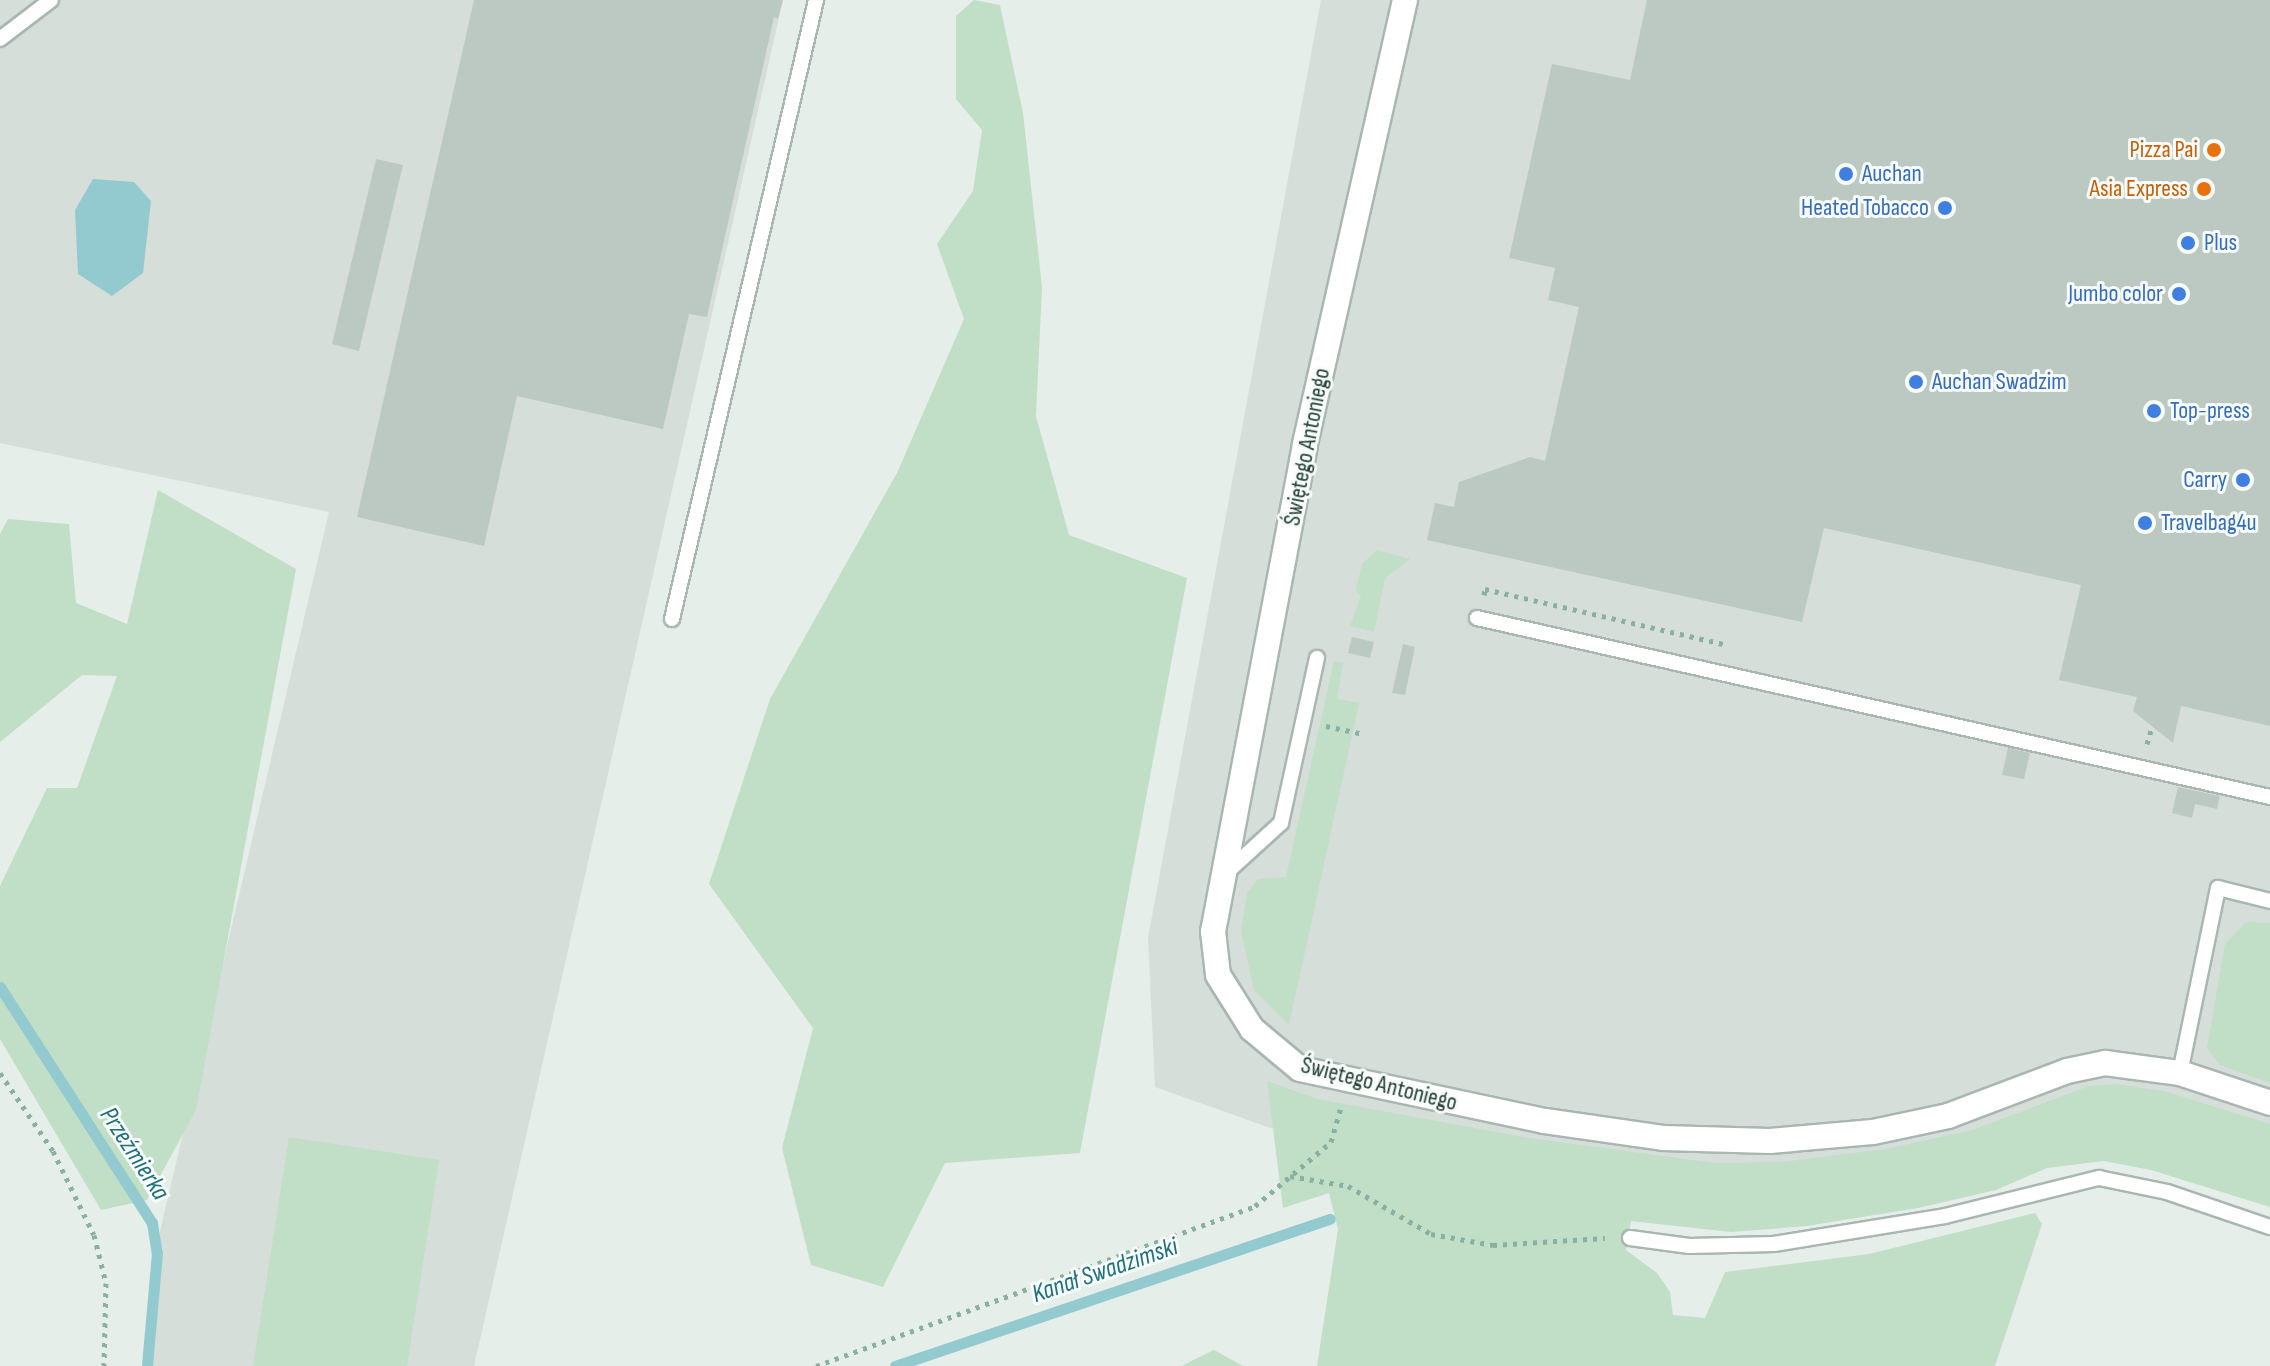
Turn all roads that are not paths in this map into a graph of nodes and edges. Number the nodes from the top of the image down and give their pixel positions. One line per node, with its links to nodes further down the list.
1 (51, 0): 4 (lane)
2 (816, 0): 6 (lane)
3 (1405, 0): 9 (street, Świętego Antoniego)
4 (0, 39)
5 (1477, 618): 8 (lane)
6 (672, 619)
7 (1317, 658): 9 (lane)
8 (2270, 797)
9 (1226, 873): 11 (street, Świętego Antoniego)
10 (2270, 901): 11 (lane)
11 (2180, 1073): 12 (street, Świętego Antoniego)
12 (2270, 1103)
13 (2270, 1227): 14 (lane)
14 (1630, 1238)

